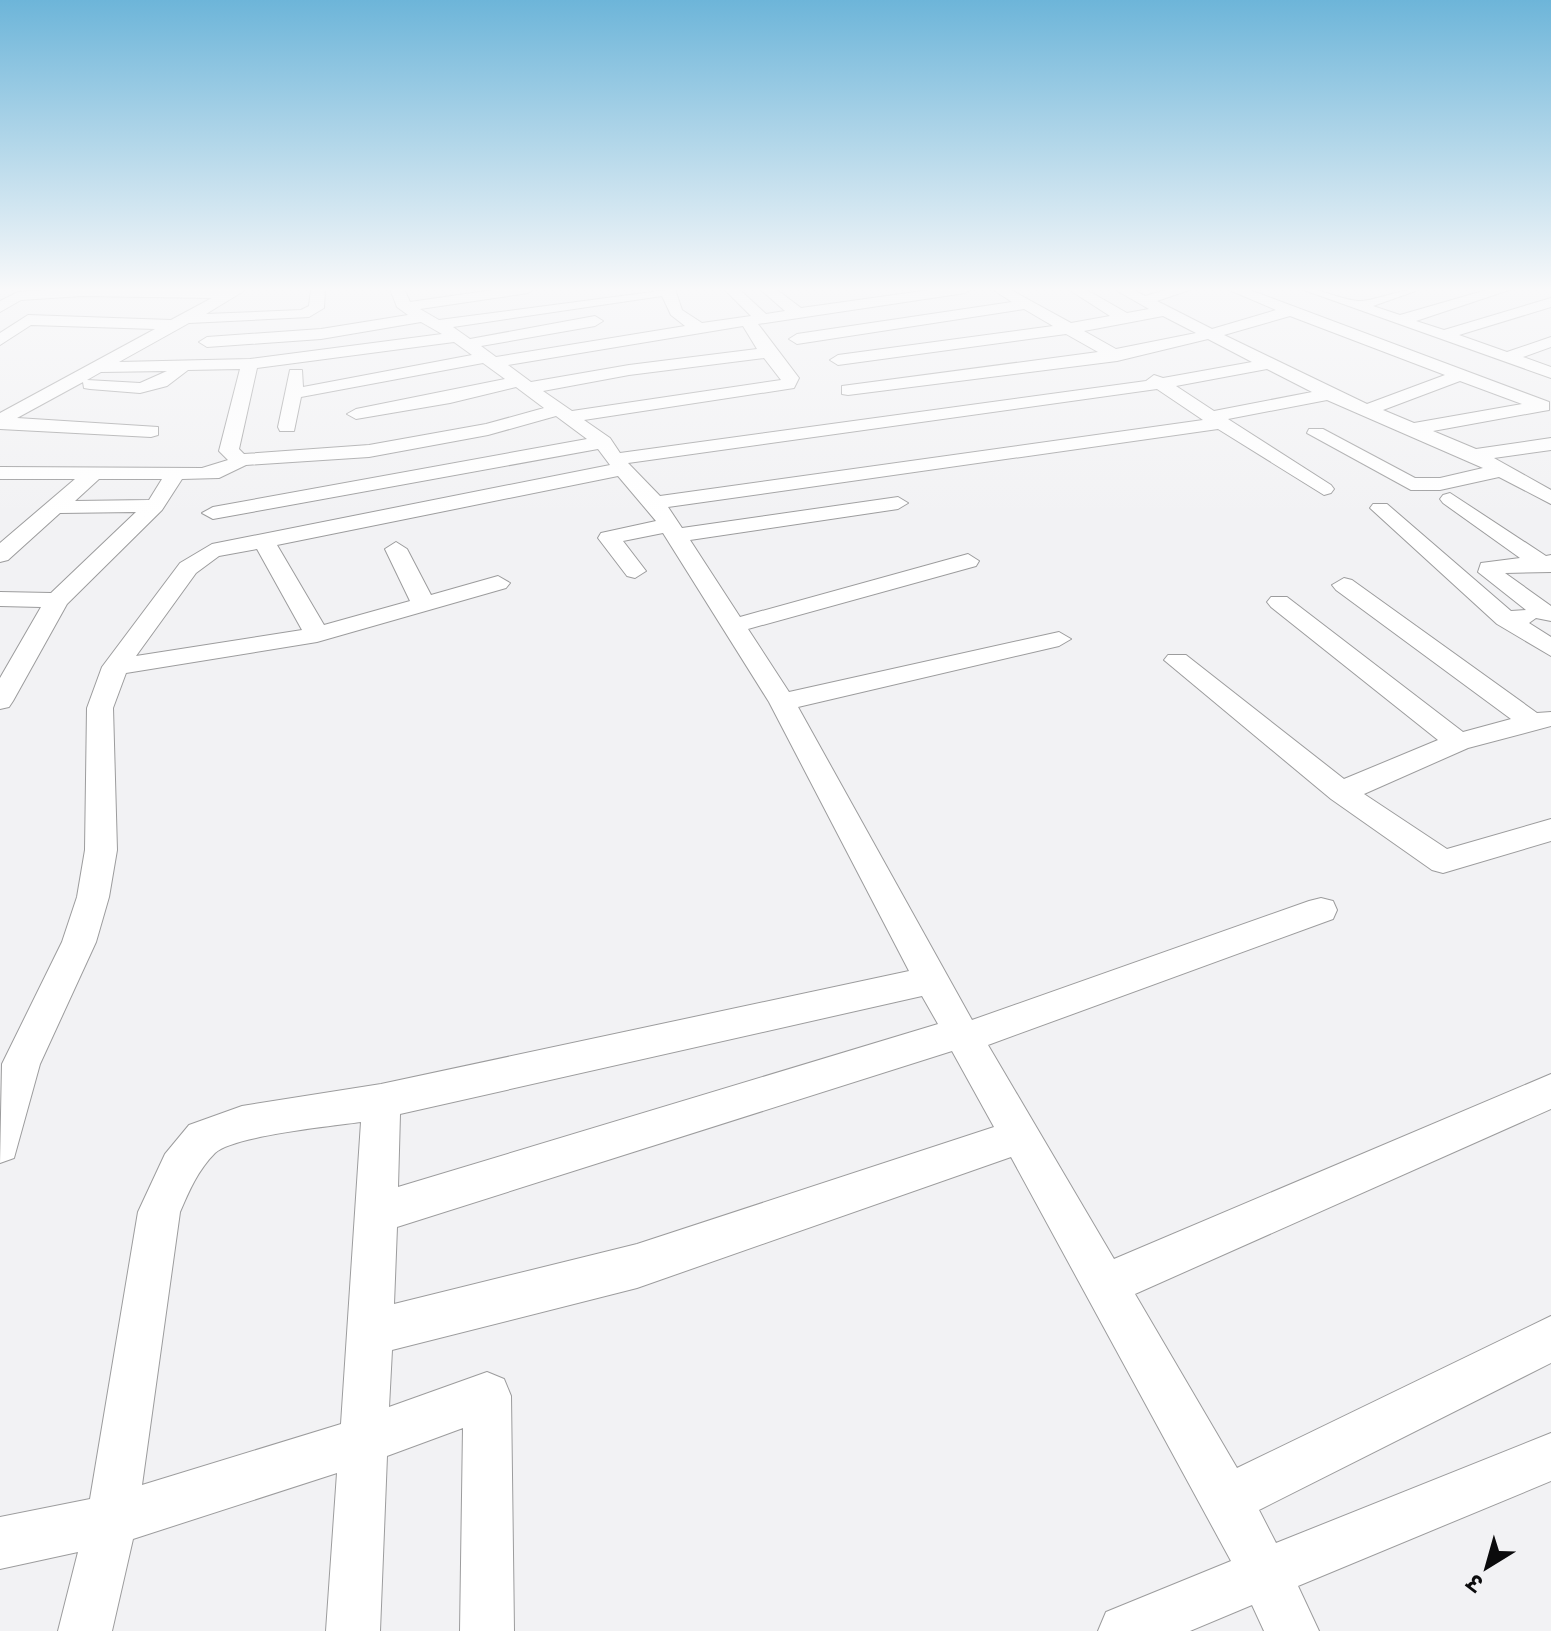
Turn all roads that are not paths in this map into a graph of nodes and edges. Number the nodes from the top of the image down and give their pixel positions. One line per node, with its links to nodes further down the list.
1 (105, 365): 17 (street)
2 (213, 365): 16 (street)
3 (250, 365): 45 (street)
4 (298, 365): 25 (street)
5 (365, 365): 25 (street)
6 (495, 365): 22 (street)
7 (669, 365): 22 (street)
8 (779, 365): 32 (street)
9 (944, 365): 20 (street)
10 (1031, 365): 20 (street)
11 (1130, 365): 23 (street)
12 (1262, 365): 23 (street)
13 (1269, 365): 26 (street)
14 (1434, 365): 19 (street)
15 (1529, 365): 18 (street)
16 (183, 366): 17 (street); 21 (street)
17 (102, 367): 21 (street)
18 (1551, 373)
19 (1459, 375): 29 (street); 31 (street)
20 (959, 376): 24 (street); 30 (street)
21 (72, 382): 28 (street)
22 (522, 385): 32 (street); 42 (street)
23 (1162, 386): 30 (street); 33 (street)
24 (848, 390)
25 (291, 394): 36 (street)
26 (1329, 394): 31 (street); 33 (street)
27 (0, 402): 28 (street)
28 (27, 405): 34 (street)
29 (1547, 405): 37 (street)
30 (1005, 410): 35 (street); 41 (street)
31 (1367, 410): 37 (street)
32 (562, 414): 42 (street); 44 (street)
33 (1216, 420): 41 (street); 51 (street)
34 (0, 421): 38 (street)
35 (864, 426): 44 (street); 46 (street)
36 (287, 427)
37 (1409, 429): 43 (street)
38 (151, 431)
39 (1316, 433): 47 (street)
40 (1551, 444): 43 (street)
41 (1049, 446): 46 (street)
42 (369, 451): 45 (street)
43 (1474, 455): 47 (street)
44 (614, 457): 54 (street); 59 (street); 61 (street)
45 (240, 460): 49 (street)
46 (907, 470): 54 (street)
47 (1503, 470): 52 (street)
48 (94, 473): 49 (street); 50 (street); 57 (street)
49 (176, 473): 56 (street)
50 (6, 478)
51 (1324, 489)
52 (1551, 498)
53 (1450, 499): 65 (street)
54 (655, 503): 60 (street)
55 (898, 503): 60 (street)
56 (155, 506): 57 (street); 70 (street)
57 (56, 507): 63 (street)
58 (1380, 508): 74 (street)
59 (213, 513)
60 (671, 530): 66 (street); 75 (street)
61 (263, 540): 76 (street); 80 (street)
62 (396, 549): 72 (street)
63 (0, 555)
64 (968, 561): 75 (street)
65 (1548, 565): 73 (street)
66 (635, 571)
67 (498, 583): 72 (street)
68 (1344, 585): 83 (street)
69 (0, 599): 70 (street)
70 (57, 600): 81 (street)
71 (1279, 602): 84 (street)
72 (424, 605): 76 (street)
73 (1549, 614): 74 (street)
74 (1506, 619): 78 (street)
75 (733, 626): 82 (street)
76 (317, 635): 80 (street)
77 (1059, 639): 82 (street)
78 (1551, 648)
79 (1177, 660): 85 (street)
80 (115, 667): 93 (street)
81 (0, 701)
82 (782, 702): 88 (street)
83 (1542, 720): 84 (street)
84 (1458, 742): 85 (street)
85 (1341, 792): 86 (street)
86 (1551, 830)
87 (1321, 910): 89 (street)
88 (931, 980): 89 (street); 91 (street)
89 (962, 1035): 92 (street); 94 (street)
90 (1551, 1091): 95 (street)
91 (381, 1101): 94 (street); 101 (street)
92 (1020, 1136): 95 (street); 96 (street)
93 (0, 1145)
94 (377, 1213): 96 (street)
95 (1103, 1286): 100 (street)
96 (373, 1332): 98 (street)
97 (1551, 1339): 100 (street)
98 (363, 1441): 101 (street); 105 (street); 106 (street)
99 (1551, 1457): 103 (street)
100 (1227, 1499): 103 (street)
101 (112, 1520): 102 (street); 104 (street)
102 (0, 1543)
103 (1263, 1577): 107 (street); 108 (street)
104 (85, 1631)
105 (353, 1631)
106 (487, 1631)
107 (1125, 1631)
108 (1292, 1631)

